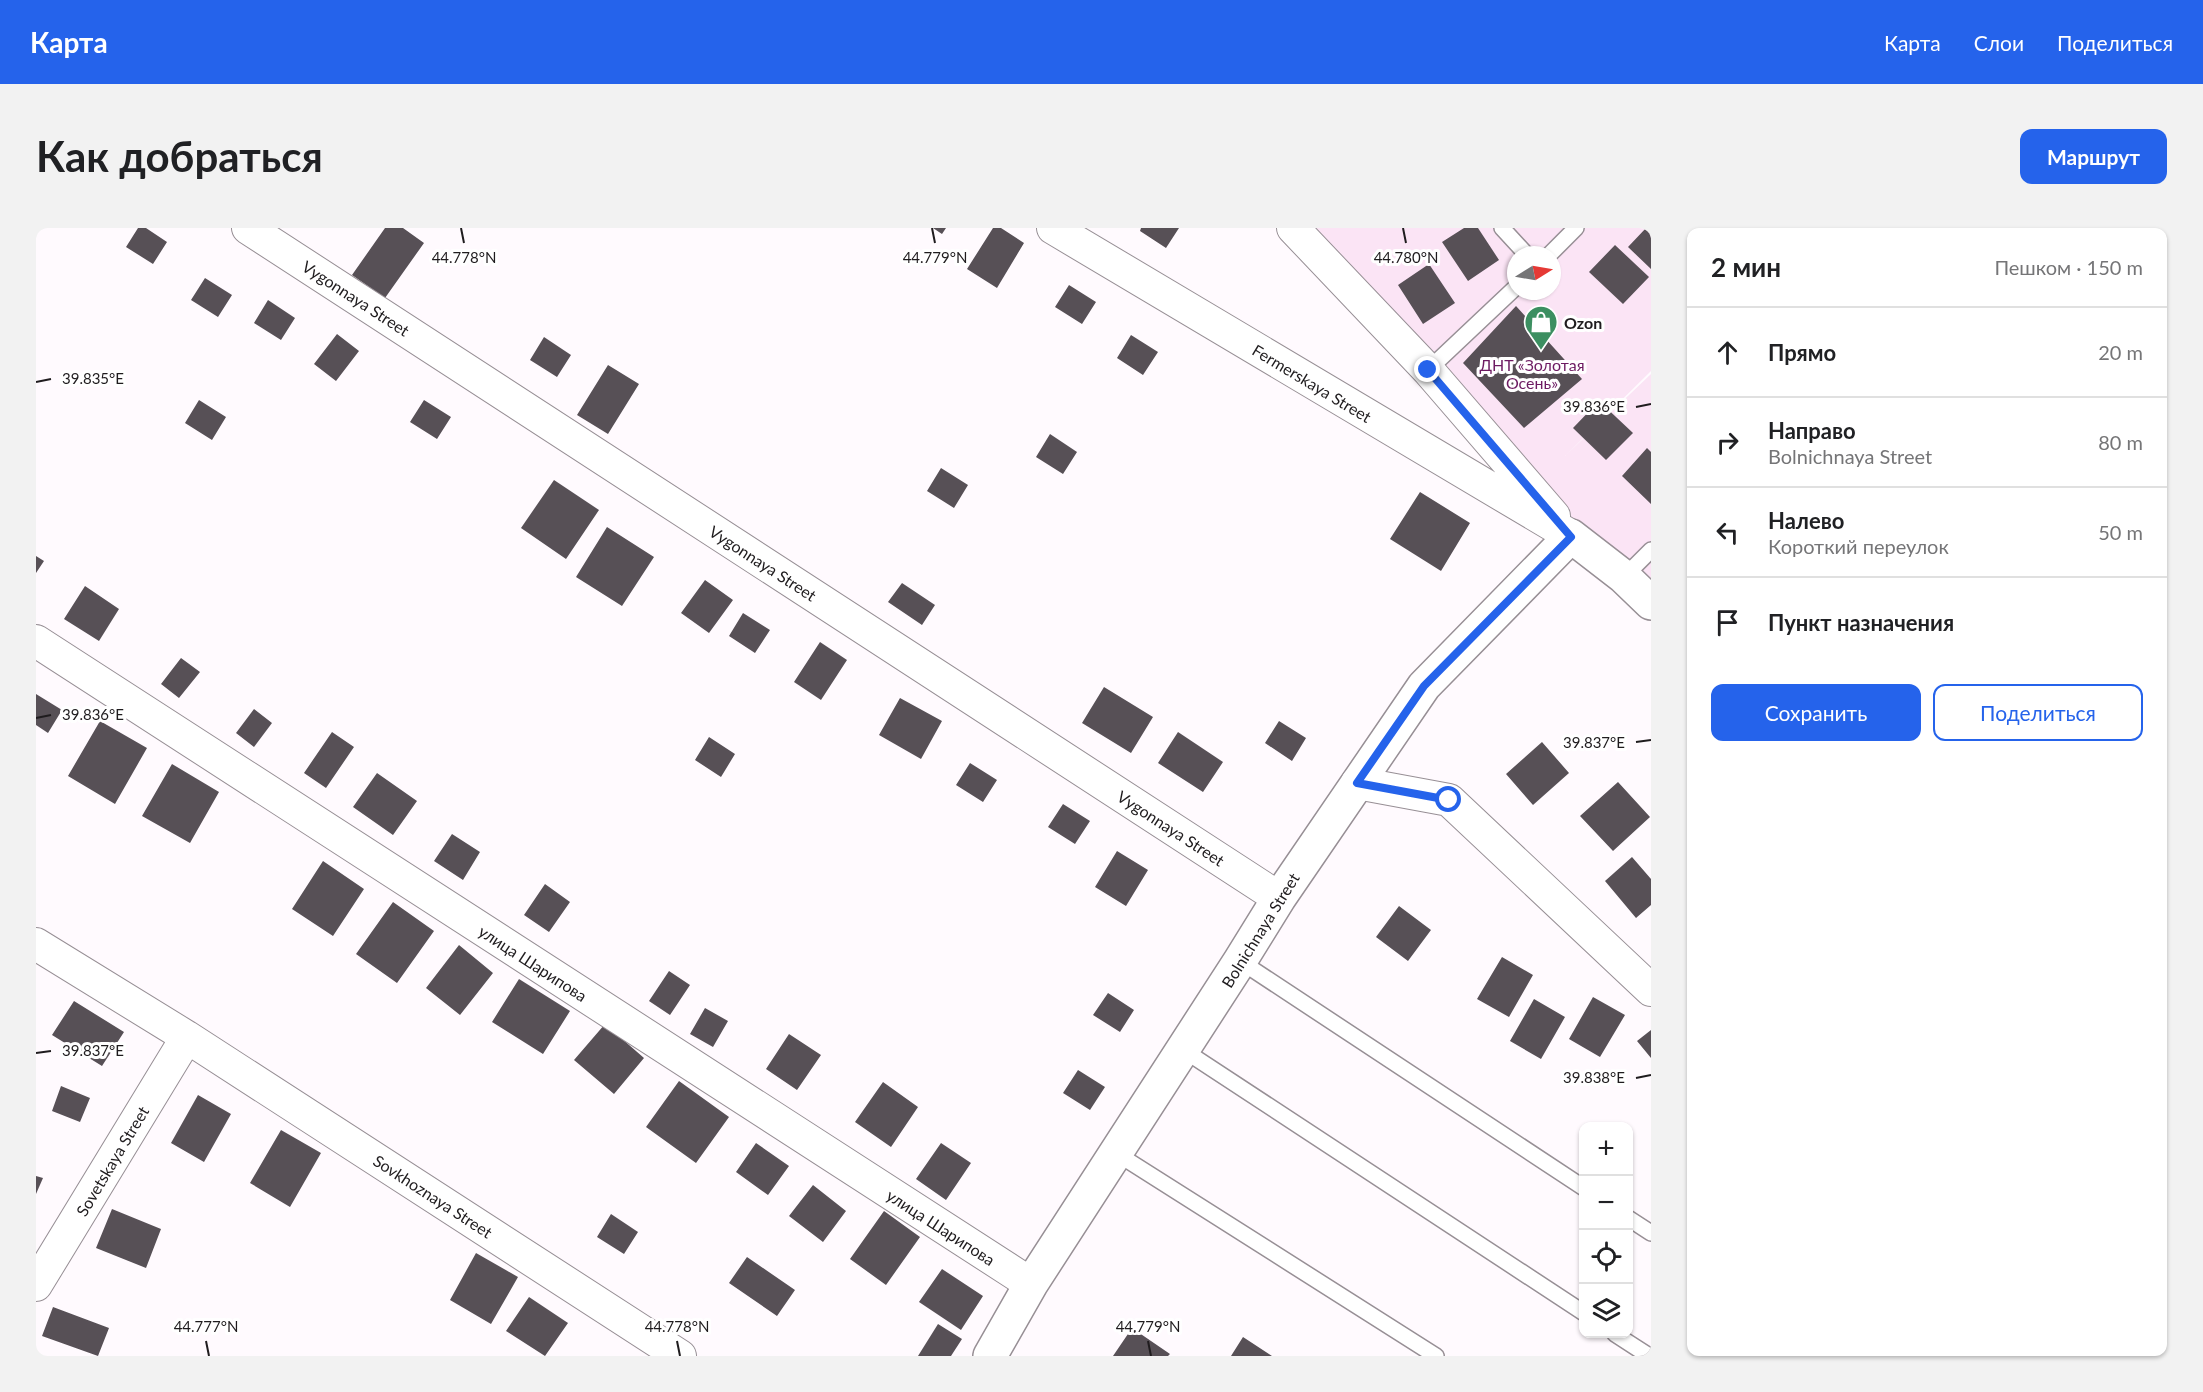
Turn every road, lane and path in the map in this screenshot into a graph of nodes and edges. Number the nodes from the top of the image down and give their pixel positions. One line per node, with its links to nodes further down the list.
1 (248, 228): 16 (street, Vygonnaya Street)
2 (1053, 228): 10 (street, Fermerskaya Street)
3 (1293, 228): 9 (street)
4 (1502, 228): 6 (lane)
5 (1576, 228): 7 (lane)
6 (1519, 246)
7 (1558, 246)
8 (1507, 295): 9 (lane)
9 (1428, 370): 10 (street)
10 (1571, 537): 12 (street); 15 (street, Bolnichnaya Street)
11 (1651, 550): 12 (lane)
12 (1624, 577): 13 (street)
13 (1651, 603)
14 (36, 641): 26 (street, улица Шарипова)
15 (1357, 783): 16 (street, Bolnichnaya Street); 19 (street)
16 (1279, 898): 18 (street, Bolnichnaya Street)
17 (36, 944): 20 (street, Sovkhoznaya Street)
18 (1240, 961): 21 (street, Bolnichnaya Street); 23 (lane)
19 (1651, 990)
20 (187, 1036): 27 (street, Sovetskaya Street); 31 (street, Sovkhoznaya Street)
21 (1182, 1049): 22 (street, Bolnichnaya Street); 28 (lane)
22 (1116, 1154): 26 (street, Bolnichnaya Street); 32 (lane)
23 (1579, 1185)
24 (1633, 1221): 25 (lane)
25 (1651, 1233)
26 (1031, 1284): 30 (street, Bolnichnaya Street)
27 (36, 1285)
28 (1579, 1310)
29 (1621, 1338): 33 (lane)
30 (999, 1353)
31 (680, 1356)
32 (1436, 1356)
33 (1649, 1356)

